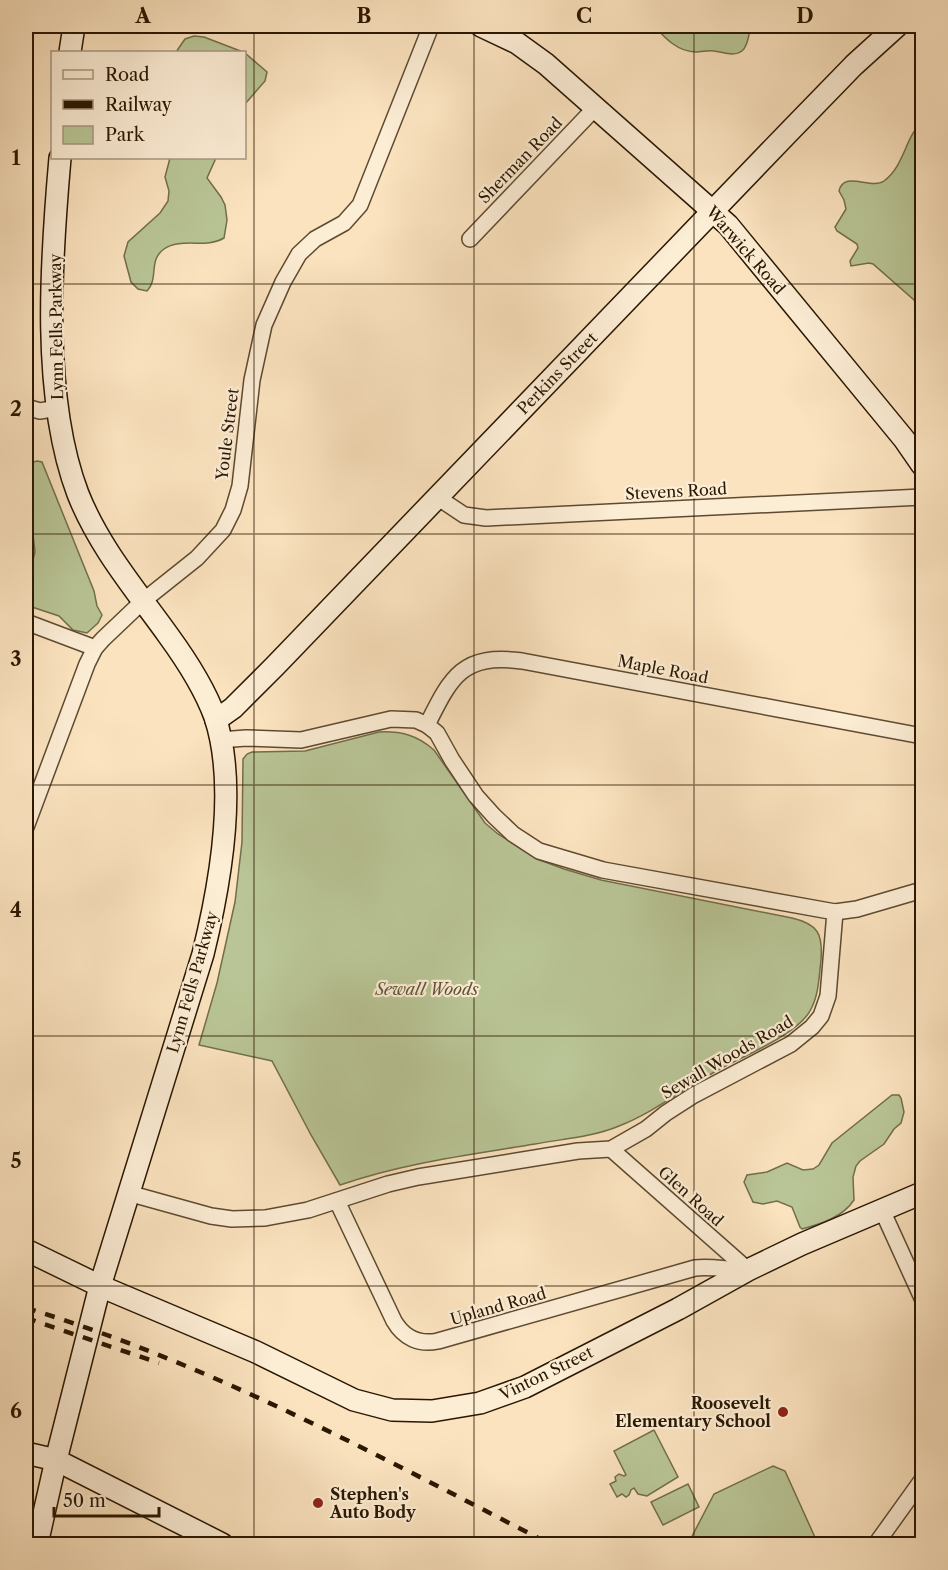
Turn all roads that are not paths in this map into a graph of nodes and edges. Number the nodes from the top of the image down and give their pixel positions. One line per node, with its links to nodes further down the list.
1 (74, 26): 5 (street)
2 (431, 26): 15 (street, Youle Street)
3 (481, 26): 6 (street, Warwick Road)
4 (897, 26): 8 (street, Perkins Street)
5 (70, 51)
6 (596, 107): 8 (street, Warwick Road); 9 (street, Sherman Road)
7 (60, 159): 11 (street, Lynn Fells Parkway)
8 (714, 210): 12 (street, Warwick Road); 14 (street, Perkins Street)
9 (470, 238)
10 (26, 407): 11 (street)
11 (58, 408): 15 (street, Lynn Fells Parkway)
12 (922, 465)
13 (922, 496): 14 (street, Stevens Road)
14 (437, 497): 19 (street, Perkins Street)
15 (143, 601): 17 (street, Youle Street); 19 (street, Lynn Fells Parkway)
16 (26, 621): 17 (street)
17 (95, 648): 21 (street, Youle Street)
18 (427, 725): 19 (street); 20 (street, Maple Road); 23 (street)
19 (218, 730): 25 (street, Lynn Fells Parkway)
20 (922, 736)
21 (26, 827)
22 (922, 890): 23 (street)
23 (835, 912): 24 (street, Sewall Woods Road)
24 (611, 1149): 27 (street, Sewall Woods Road); 30 (street, Glen Road)
25 (128, 1193): 27 (street, Sewall Woods Road); 31 (street, Lynn Fells Parkway)
26 (922, 1193): 28 (street, Vinton Street)
27 (337, 1201): 30 (street, Upland Road)
28 (882, 1210): 30 (street, Vinton Street); 32 (street)
29 (26, 1251): 31 (street, Vinton Street)
30 (748, 1270): 31 (street, Vinton Street)
31 (100, 1286): 34 (street, Lynn Fells Parkway)
32 (922, 1298)
33 (26, 1454): 34 (street)
34 (56, 1460): 36 (street, Lynn Fells Parkway); 37 (street)
35 (922, 1480): 38 (street)
36 (37, 1545)
37 (222, 1545)
38 (876, 1545)

